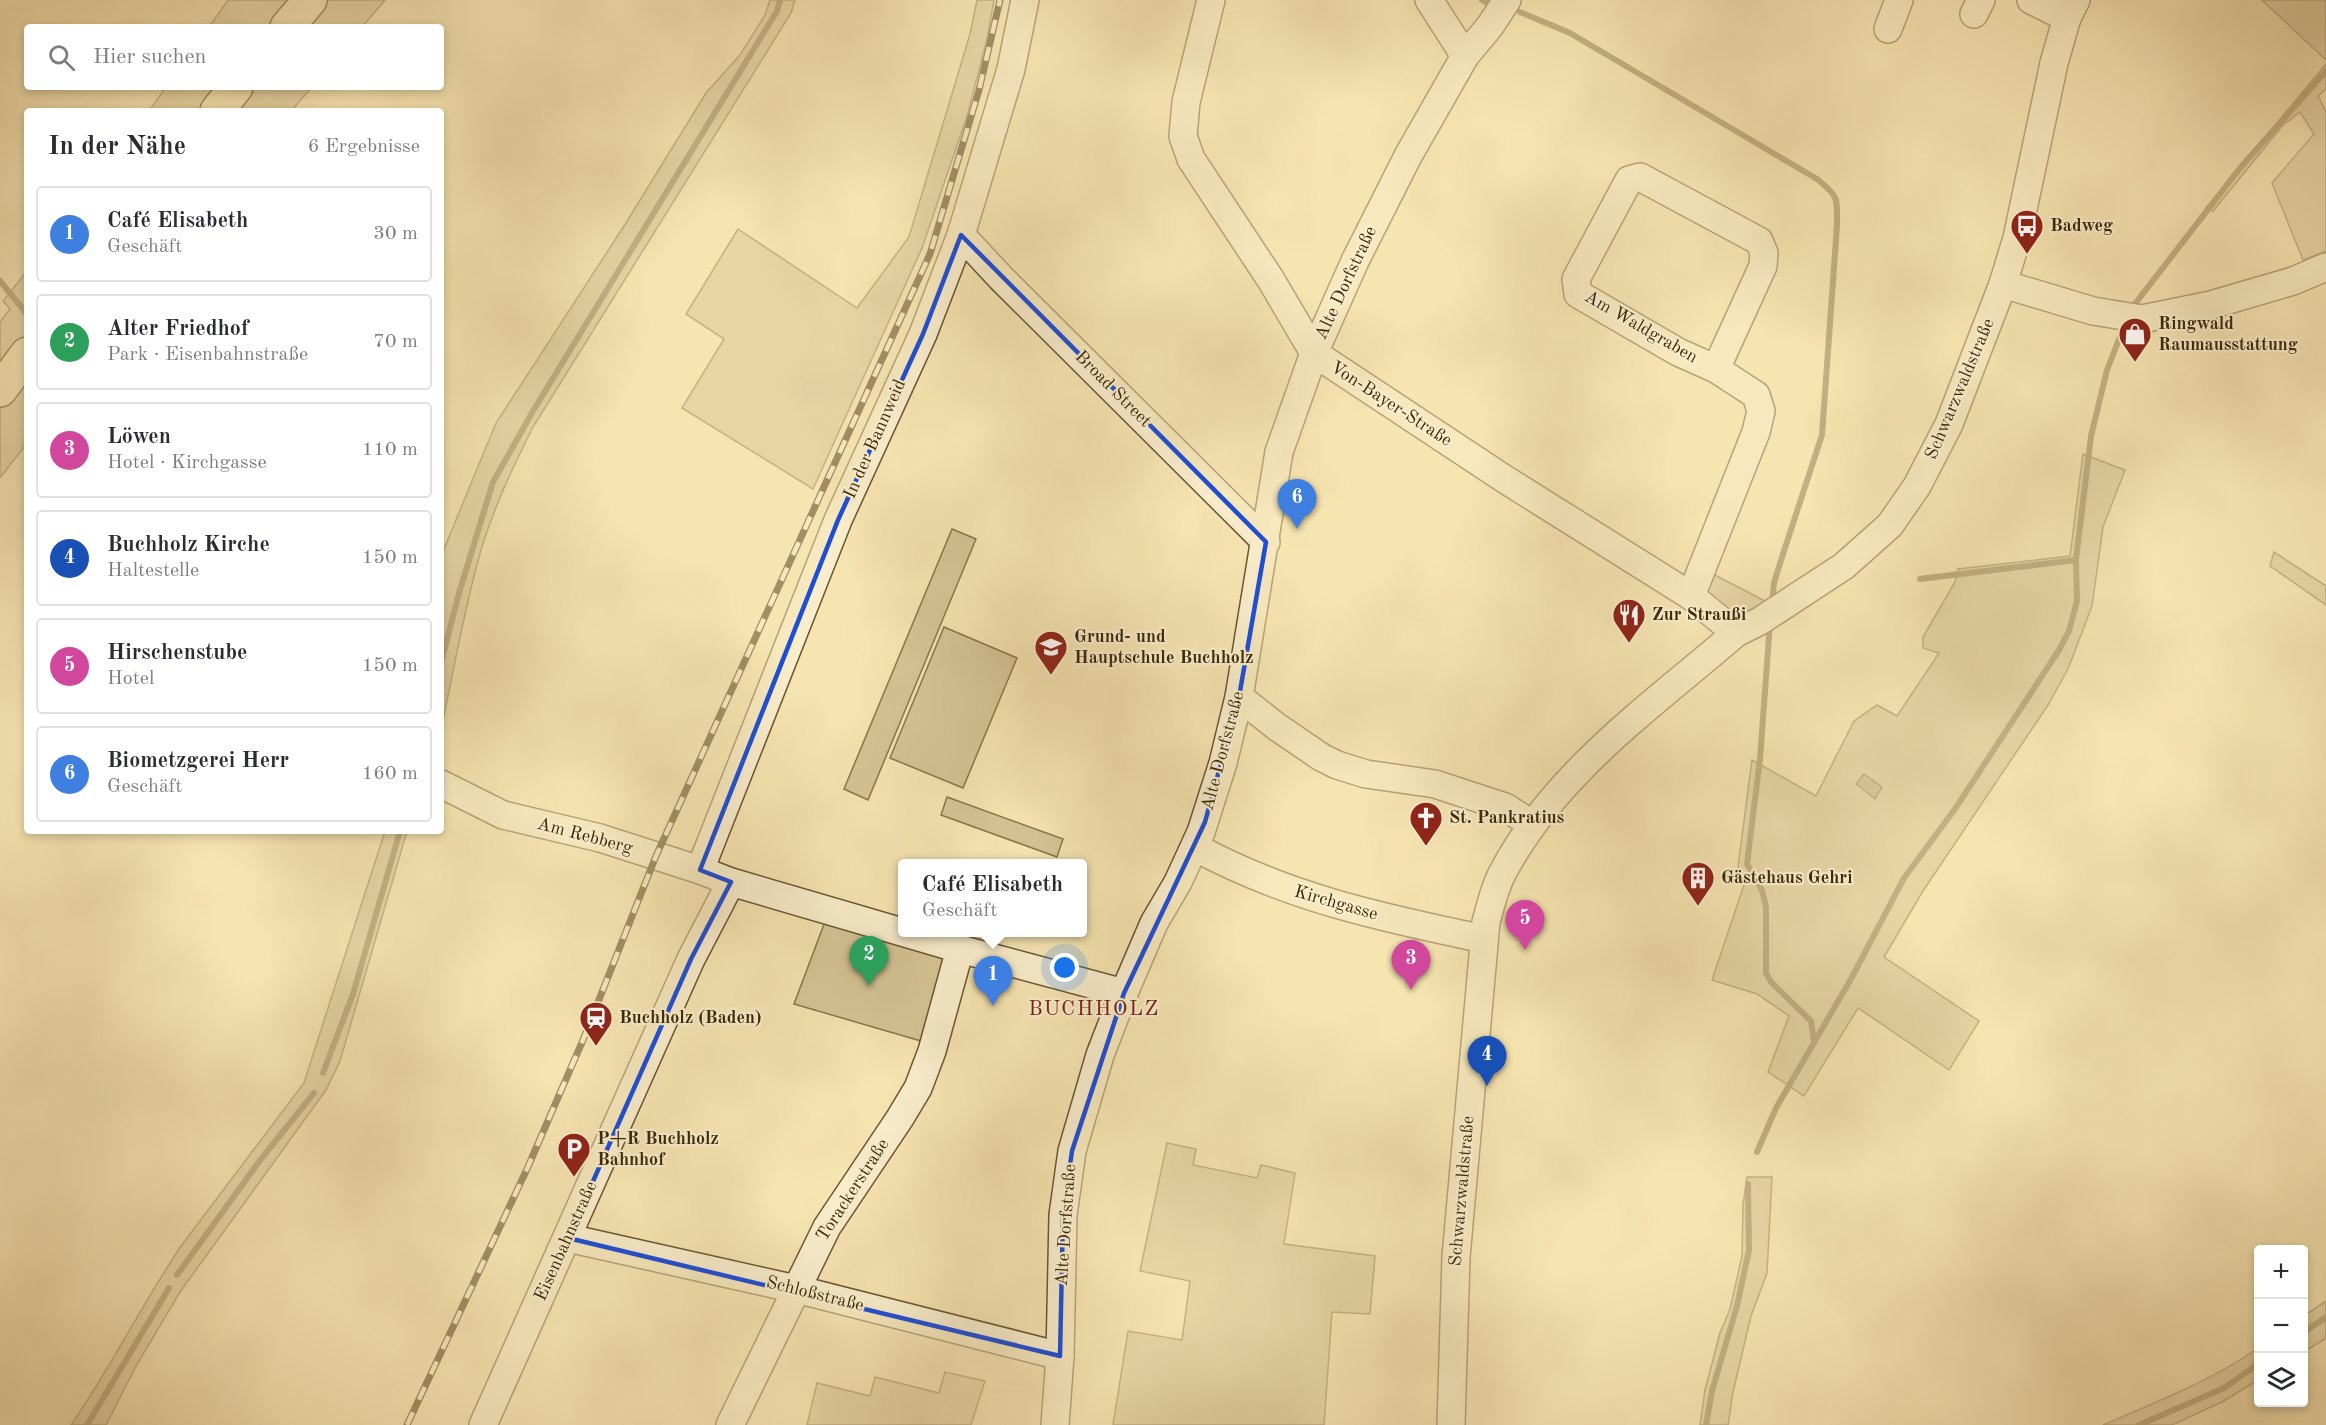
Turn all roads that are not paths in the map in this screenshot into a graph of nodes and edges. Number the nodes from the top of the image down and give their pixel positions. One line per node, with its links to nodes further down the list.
1 (310, 0): 9 (main road)
2 (1025, 0): 14 (street, In der Bannweid)
3 (1211, 0): 17 (street, Von-Bayer-Straße)
4 (1429, 0): 11 (street)
5 (1899, 0): 10 (street)
6 (2031, 0): 8 (street)
7 (1504, 4): 11 (street, Alte Dorfstraße)
8 (2072, 9): 16 (street, Schwarzwaldstraße)
9 (290, 24)
10 (1888, 29)
11 (1465, 56): 17 (street, Alte Dorfstraße)
12 (234, 90): 13 (main road)
13 (220, 108)
14 (961, 235): 19 (street, Broad Street); 26 (street, In der Bannweid)
15 (2326, 267): 16 (street)
16 (2003, 284): 21 (street, Schwarzwaldstraße)
17 (1314, 353): 19 (street, Alte Dorfstraße); 20 (street, Von-Bayer-Straße)
18 (1716, 369): 18 (street, Am Waldgraben); 20 (street, Am Waldgraben)
19 (1266, 542): 22 (street, Alte Dorfstraße)
20 (1691, 596): 21 (street, Von-Bayer-Straße)
21 (1736, 633): 24 (street, Schwarzwaldstraße)
22 (1239, 698): 24 (street); 25 (street, Alte Dorfstraße)
23 (444, 786): 26 (street, Am Rebberg)
24 (1532, 824): 30 (street, Schwarzwaldstraße)
25 (1195, 847): 30 (street, Kirchgasse); 32 (street, Alte Dorfstraße)
26 (700, 870): 27 (street, Am Rebberg)
27 (731, 882): 28 (street); 33 (street, Eisenbahnstraße)
28 (898, 931)
29 (919, 937): 31 (street)
30 (1484, 939): 39 (street, Schwarzwaldstraße)
31 (960, 949): 32 (street); 34 (street, Torackerstraße)
32 (1124, 993): 35 (street, Alte Dorfstraße)
33 (568, 1238): 34 (street, Schloßstraße); 36 (street, Eisenbahnstraße)
34 (796, 1289): 35 (street, Schloßstraße); 37 (street, Torackerstraße)
35 (1060, 1356): 38 (street, Alte Dorfstraße)
36 (483, 1425)
37 (729, 1425)
38 (1055, 1425)
39 (1451, 1425)

